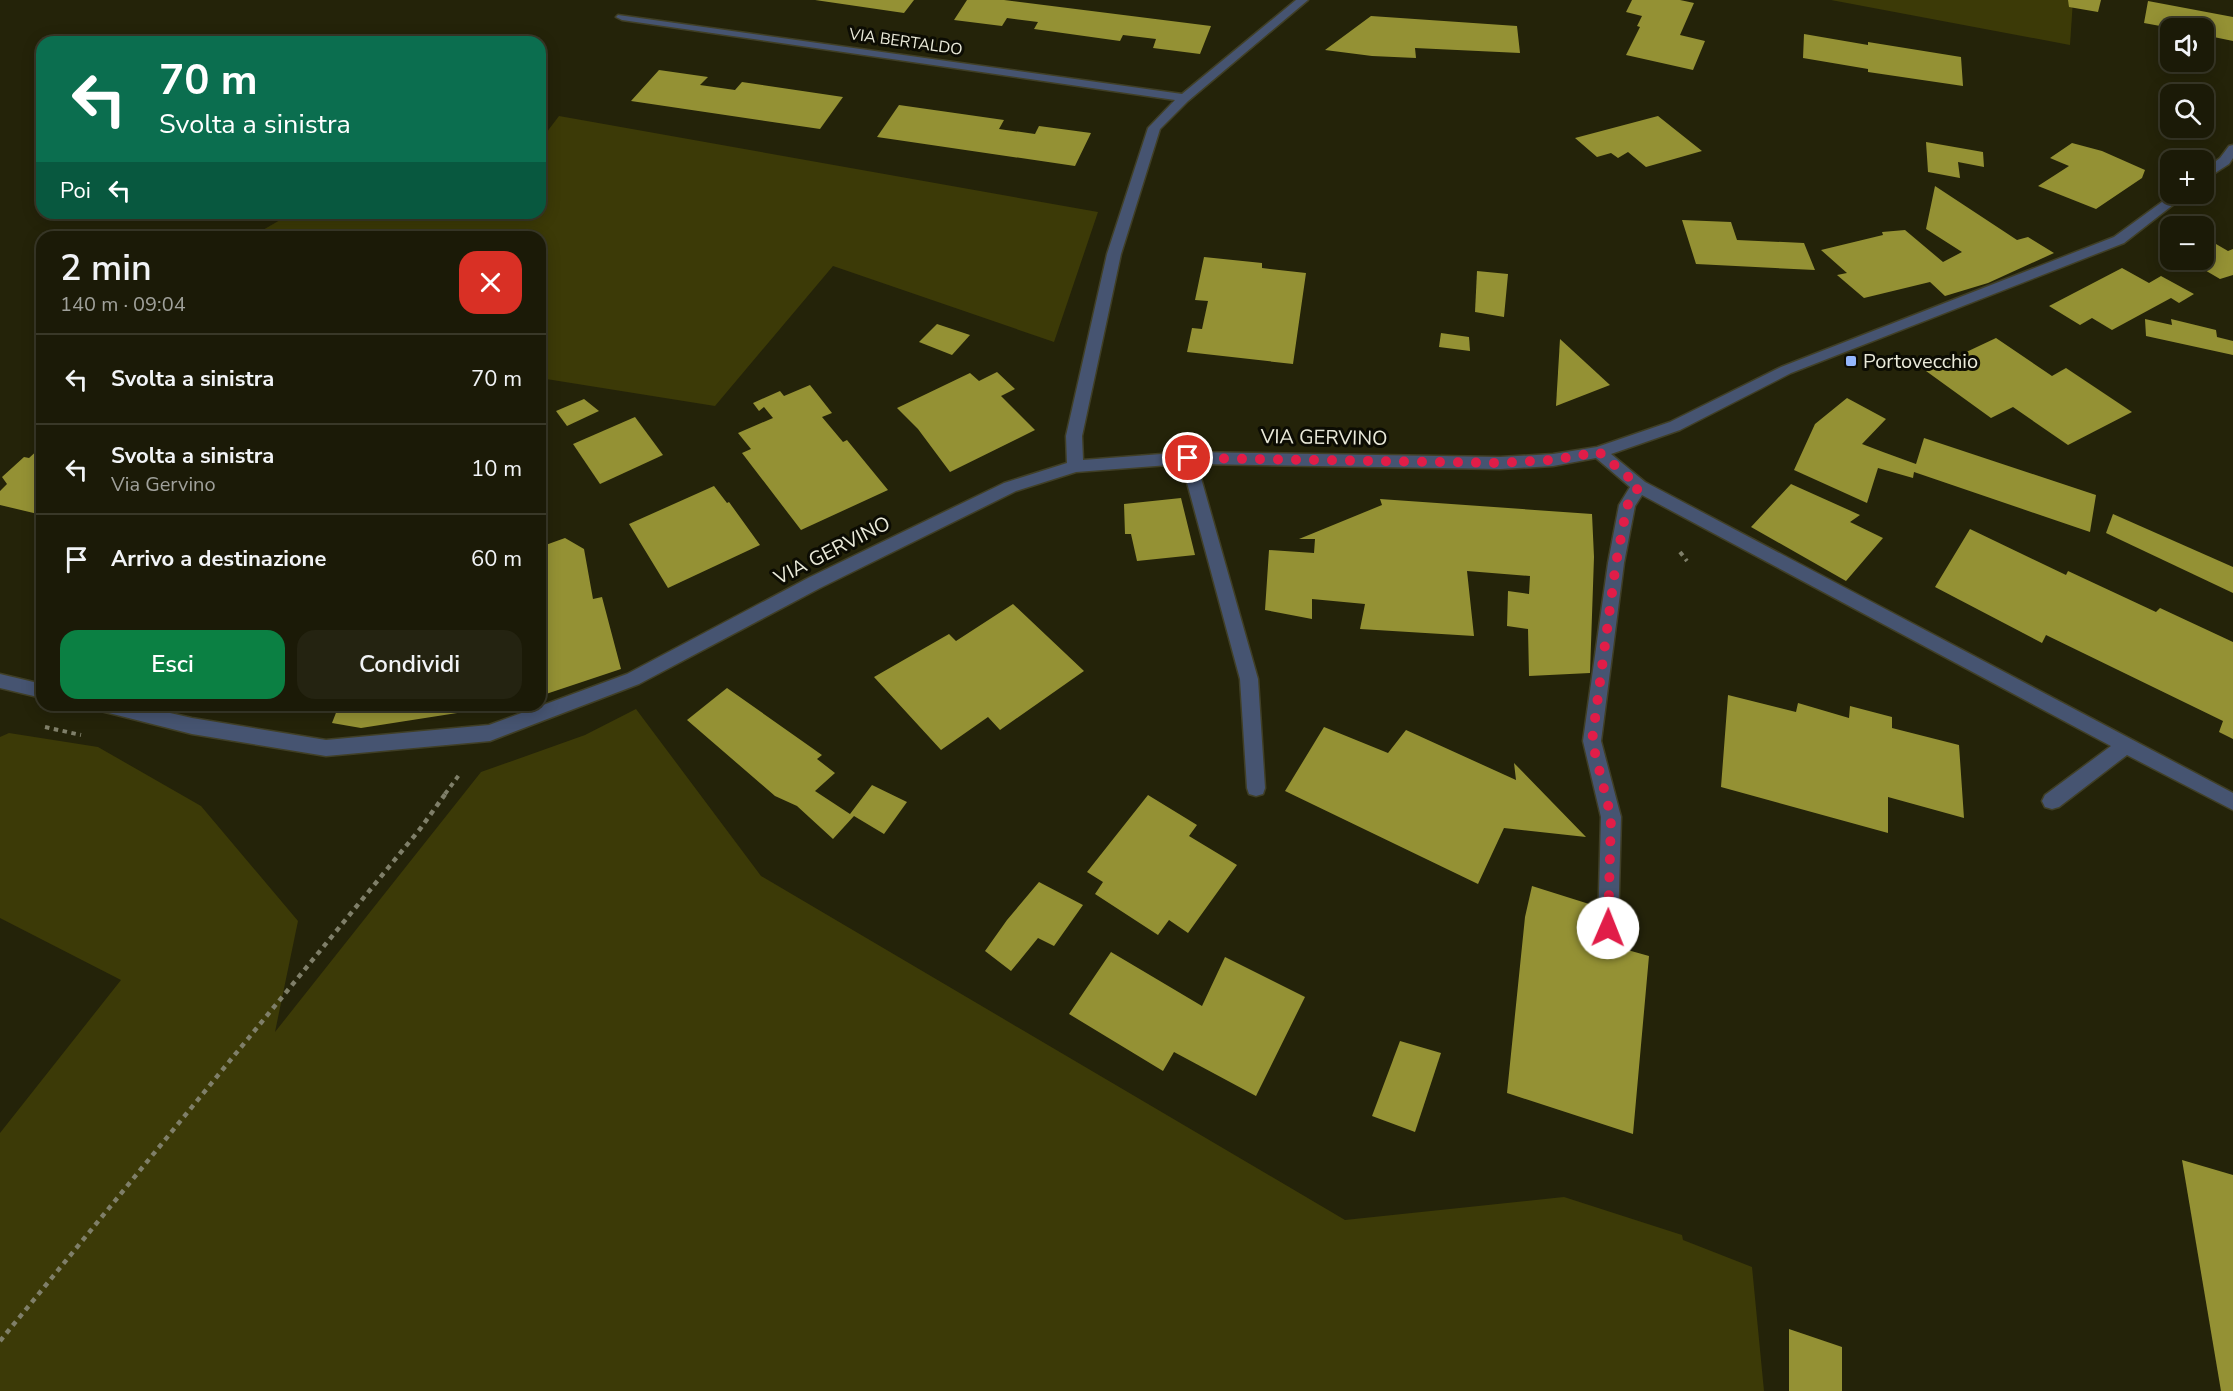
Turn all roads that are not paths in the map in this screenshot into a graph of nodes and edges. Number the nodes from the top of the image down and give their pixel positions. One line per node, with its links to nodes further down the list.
1 (1303, 0): 3 (street)
2 (622, 17): 3 (street, VIA BERTALDO)
3 (1184, 98): 9 (street)
4 (2233, 149): 5 (street)
5 (2214, 169)
6 (2168, 204): 7 (street, VIA GERVINO)
7 (1599, 452): 8 (street, VIA GERVINO); 10 (street)
8 (1188, 458): 9 (street, VIA GERVINO); 15 (street)
9 (1076, 466): 13 (street, VIA GERVINO)
10 (1639, 486): 14 (street); 18 (street)
11 (0, 681): 12 (street)
12 (36, 690)
13 (128, 711)
14 (2126, 745): 16 (street); 17 (street)
15 (1256, 788)
16 (2052, 801)
17 (2233, 802)
18 (1608, 928)

